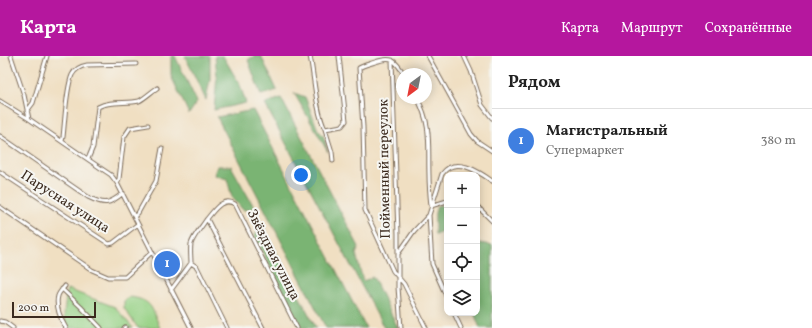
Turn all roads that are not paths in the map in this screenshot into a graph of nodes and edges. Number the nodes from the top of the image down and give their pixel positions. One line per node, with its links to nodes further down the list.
1 (11, 56): 13 (street)
2 (47, 56): 13 (street)
3 (310, 56): 17 (street)
4 (340, 56): 17 (street)
5 (428, 56): 21 (street)
6 (464, 56): 14 (street)
7 (392, 60): 9 (street); 38 (street, Пойменный переулок); 40 (street)
8 (136, 64): 19 (street)
9 (400, 68)
10 (157, 88): 22 (street)
11 (0, 101): 15 (street)
12 (421, 104): 29 (street)
13 (27, 111): 15 (street)
14 (492, 118)
15 (29, 119): 19 (street)
16 (148, 125): 26 (street)
17 (325, 129): 23 (street)
18 (0, 136): 27 (street)
19 (62, 141): 22 (street)
20 (162, 148): 32 (street)
21 (492, 151)
22 (88, 159): 26 (street)
23 (333, 161)
24 (0, 172): 36 (street, Парусная улица)
25 (492, 181): 29 (street)
26 (117, 183): 27 (street)
27 (123, 193): 32 (street)
28 (444, 202): 29 (street)
29 (431, 206): 33 (street)
30 (0, 207): 37 (street)
31 (479, 208): 35 (street)
32 (135, 216): 36 (street)
33 (429, 216): 38 (street); 44 (street)
34 (207, 219): 39 (street, Звёздная улица); 52 (street); 53 (street, Звёздная улица)
35 (492, 221)
36 (138, 224): 37 (street)
37 (152, 252): 43 (street)
38 (398, 255): 40 (street, Пойменный переулок)
39 (191, 263): 43 (street); 51 (street)
40 (398, 277): 54 (street, Пойменный переулок); 55 (street)
41 (65, 286): 42 (street)
42 (62, 289): 48 (street); 49 (street)
43 (171, 290): 50 (street)
44 (444, 291)
45 (455, 316): 56 (street)
46 (0, 321): 47 (street)
47 (14, 328)
48 (66, 328)
49 (101, 328)
50 (191, 328)
51 (227, 328)
52 (263, 328)
53 (297, 328)
54 (401, 328)
55 (426, 328)
56 (461, 328)

